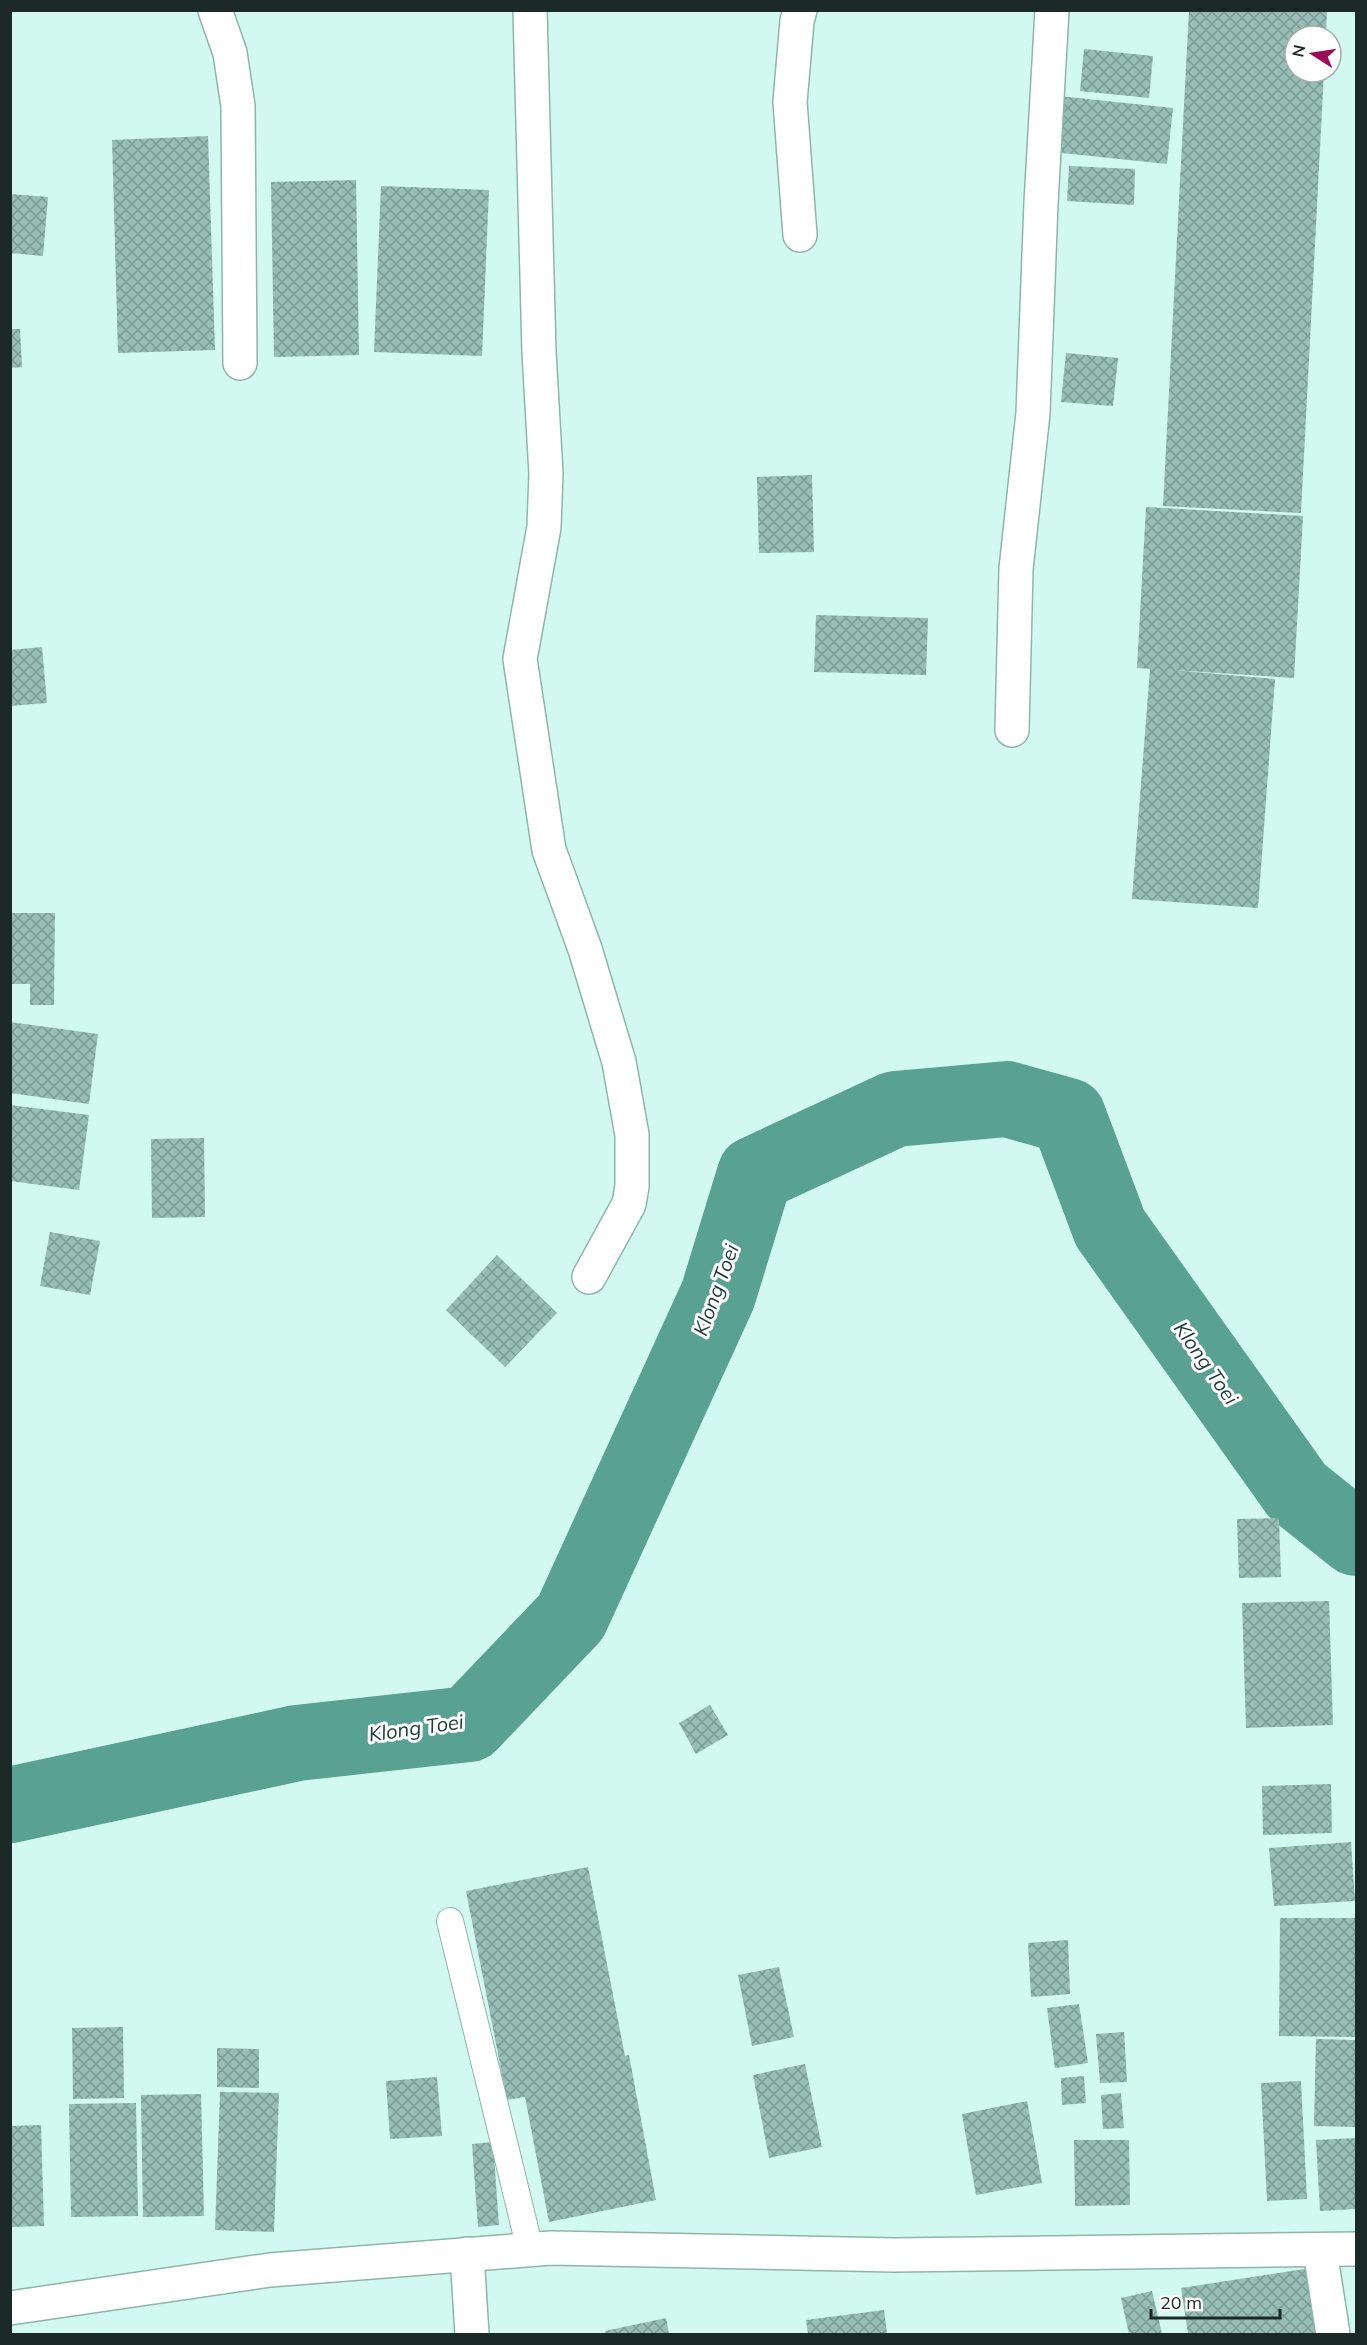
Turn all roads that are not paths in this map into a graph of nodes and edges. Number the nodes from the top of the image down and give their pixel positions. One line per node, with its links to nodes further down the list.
1 (215, 10): 6 (street)
2 (530, 10): 8 (street)
3 (800, 10): 5 (street)
4 (1052, 10): 7 (street)
5 (800, 235)
6 (240, 363)
7 (1012, 730)
8 (589, 1277)
9 (450, 1921): 10 (lane)
10 (530, 2249): 12 (street); 13 (street)
11 (1356, 2249): 12 (street)
12 (1320, 2250): 16 (street)
13 (467, 2254): 14 (street); 15 (street)
14 (10, 2308)
15 (472, 2334)
16 (1333, 2334)

